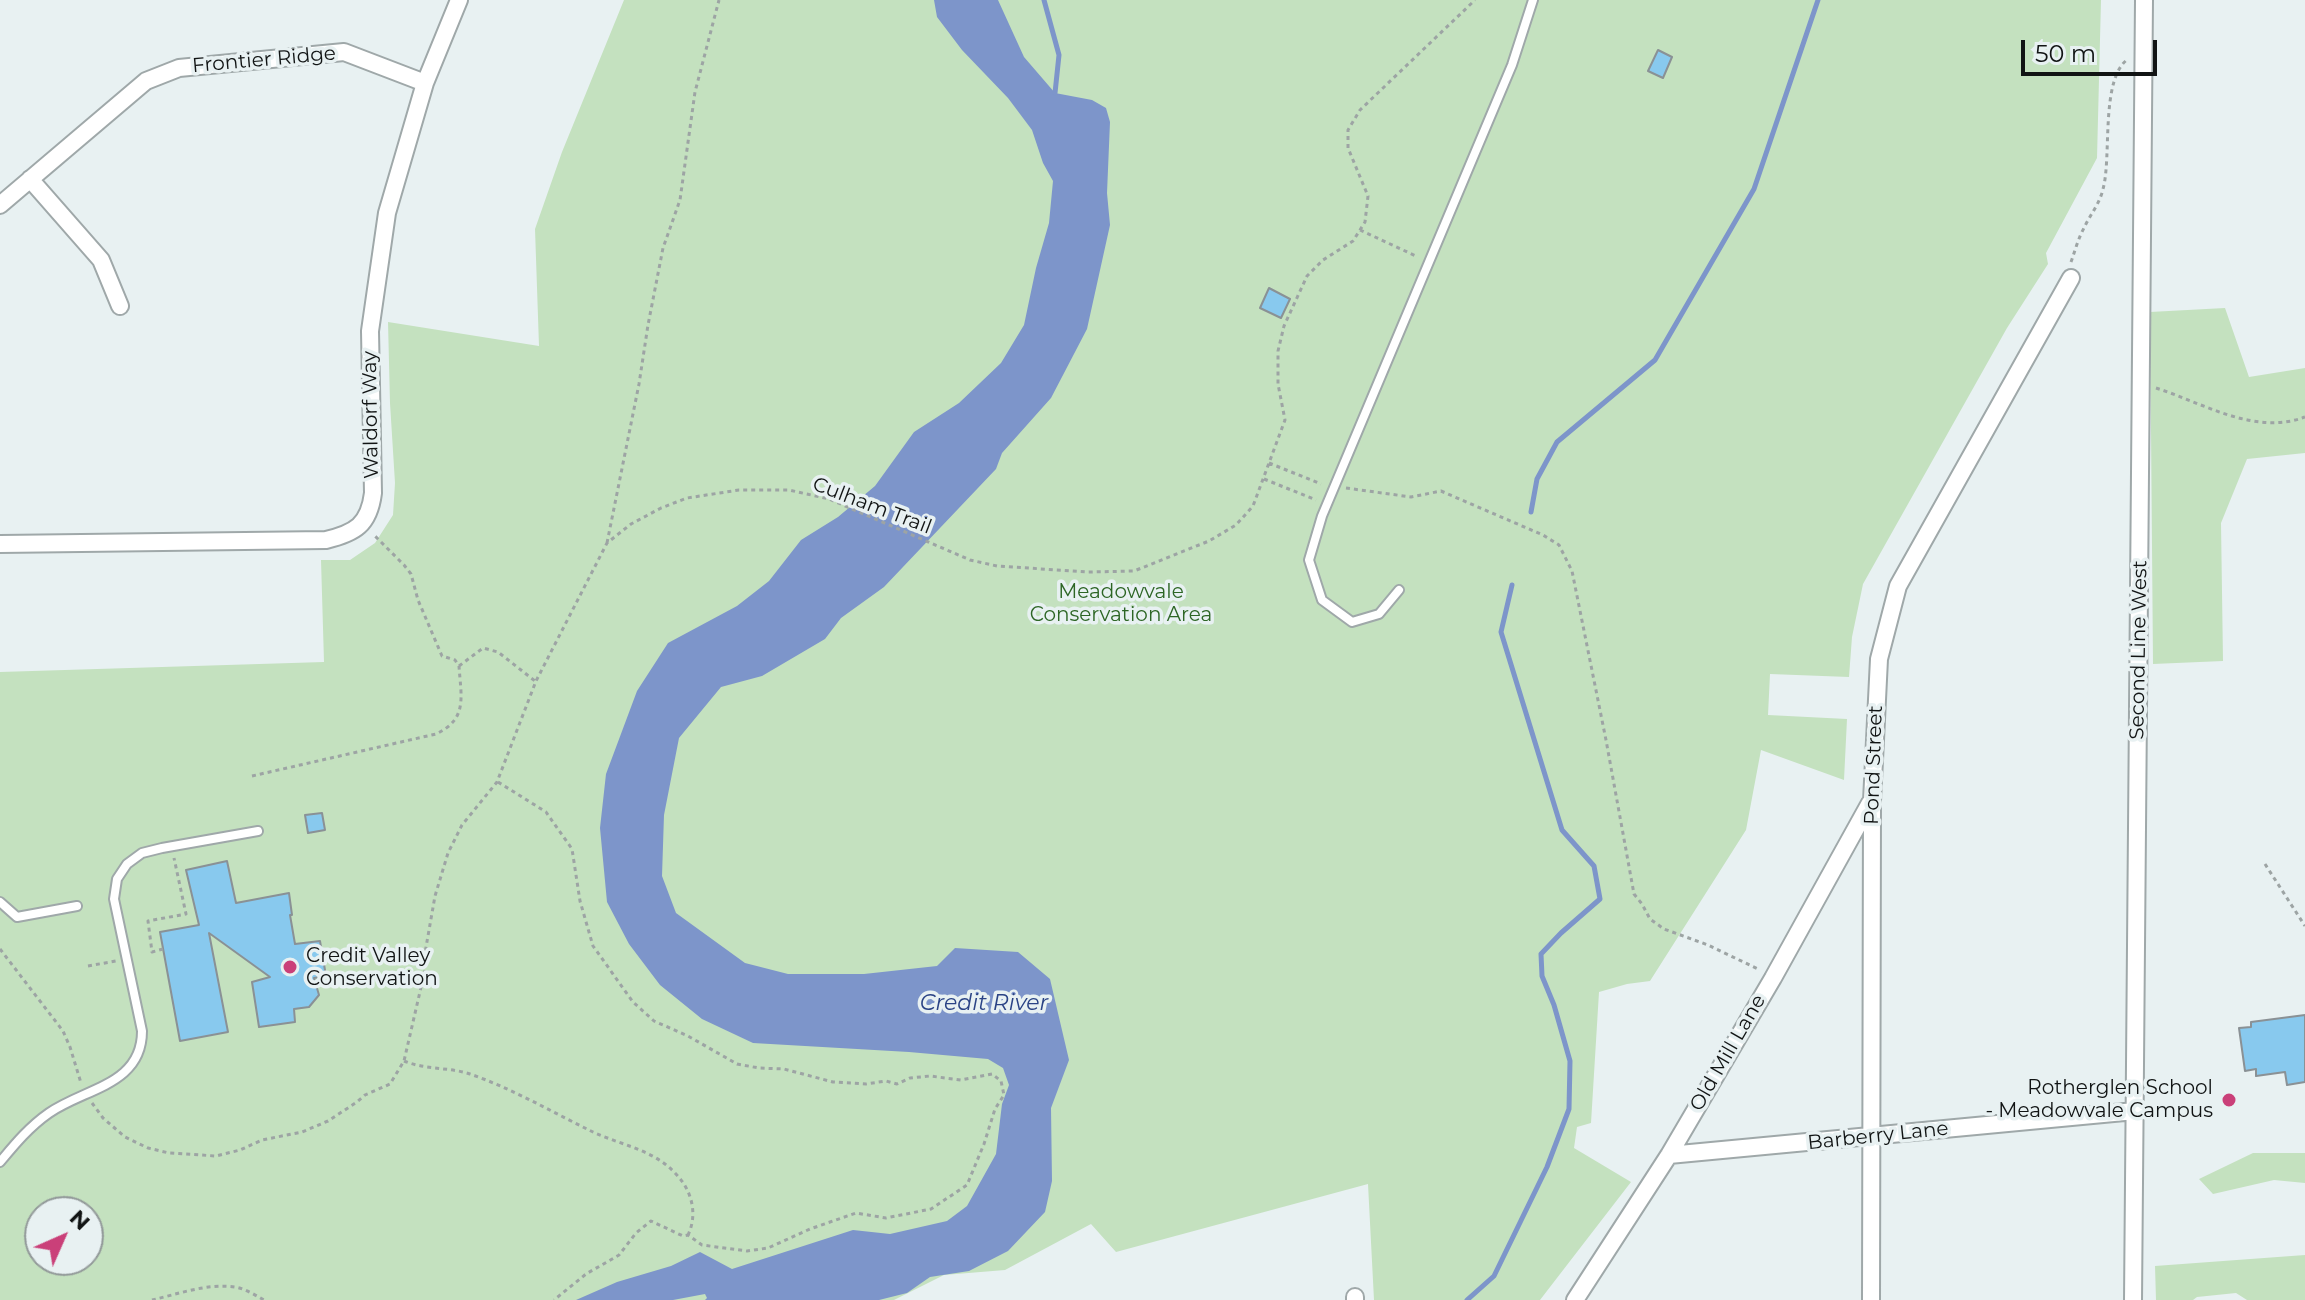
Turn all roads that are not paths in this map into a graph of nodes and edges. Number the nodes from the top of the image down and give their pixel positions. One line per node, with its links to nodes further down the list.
1 (459, 0): 4 (street, Waldorf Way)
2 (1533, 0): 10 (lane)
3 (2144, 0): 15 (street, Second Line West)
4 (425, 83): 5 (street, Frontier Ridge); 9 (street, Waldorf Way)
5 (30, 179): 6 (street, Frontier Ridge); 8 (street)
6 (0, 205)
7 (2071, 278): 11 (street, Pond Street)
8 (120, 306)
9 (0, 544)
10 (1399, 590)
11 (1872, 801): 16 (street, Pond Street); 17 (street, Old Mill Lane)
12 (258, 831): 18 (lane)
13 (0, 902): 14 (lane)
14 (77, 906)
15 (2135, 1111): 16 (street, Barberry Lane); 21 (street, Second Line West)
16 (1870, 1137): 17 (street, Barberry Lane); 20 (street, Pond Street)
17 (1669, 1155): 19 (street, Old Mill Lane)
18 (0, 1162)
19 (1575, 1300)
20 (1871, 1300)
21 (2133, 1300)

